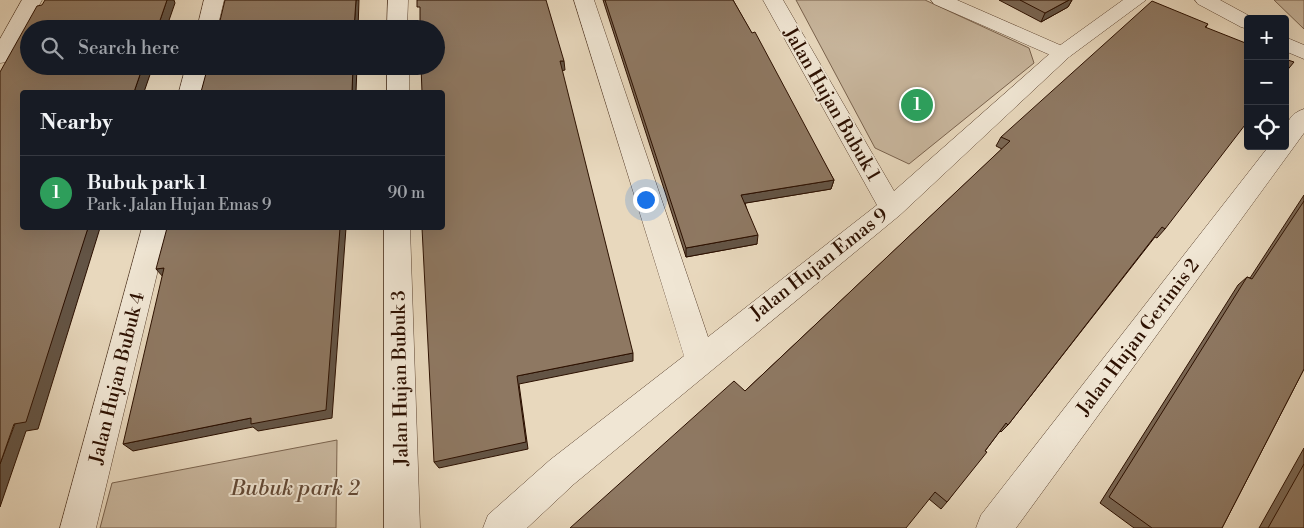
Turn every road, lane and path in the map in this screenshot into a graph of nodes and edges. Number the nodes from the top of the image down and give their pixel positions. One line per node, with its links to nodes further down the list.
1 (32, 0): 9 (street)
2 (214, 0): 10 (street)
3 (398, 0): 11 (street)
4 (584, 0): 28 (street)
5 (773, 0): 25 (street, Jalan Hujan Bubuk 1)
6 (941, 0): 15 (street)
7 (1136, 0): 15 (street, Jalan Hujan Emas 9)
8 (1205, 0): 13 (street)
9 (21, 20)
10 (209, 20)
11 (397, 20)
12 (20, 21): 17 (street)
13 (1244, 21)
14 (1289, 45): 16 (street)
15 (1062, 53): 25 (street, Jalan Hujan Emas 9)
16 (1304, 53)
17 (0, 57)
18 (195, 75): 20 (street)
19 (398, 75): 21 (street)
20 (191, 90)
21 (398, 90)
22 (1304, 117): 23 (street)
23 (1289, 137)
24 (1279, 150): 32 (street, Jalan Hujan Gerimis 2)
25 (891, 208): 28 (street, Jalan Hujan Emas 9)
26 (154, 230): 29 (street, Jalan Hujan Bubuk 4)
27 (397, 230): 30 (street, Jalan Hujan Bubuk 3)
28 (700, 359): 31 (street, Jalan Hujan Emas 9)
29 (78, 528)
30 (402, 528)
31 (501, 528)
32 (994, 528)

